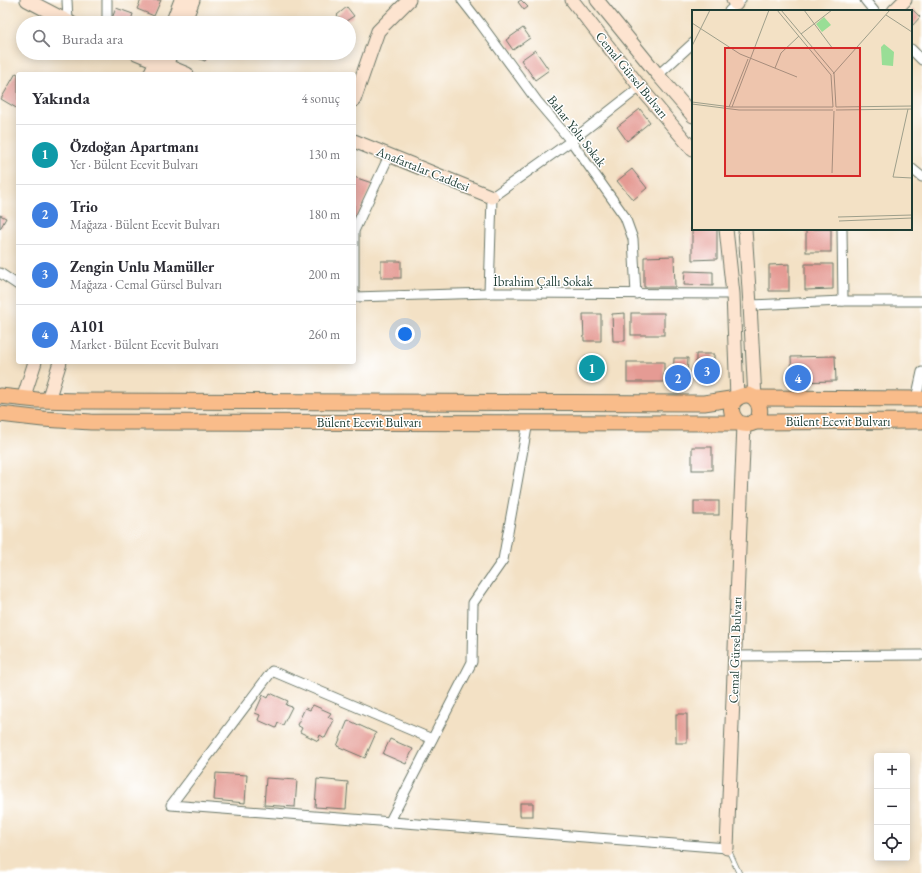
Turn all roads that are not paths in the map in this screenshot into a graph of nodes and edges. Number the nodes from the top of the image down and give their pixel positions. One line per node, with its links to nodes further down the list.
1 (27, 0): 14 (street)
2 (67, 0): 15 (street)
3 (107, 0): 16 (street)
4 (181, 0): 17 (street)
5 (193, 0): 18 (street)
6 (409, 0): 27 (street)
7 (462, 0): 29 (street, Bahar Yolu Sokak)
8 (572, 0): 26 (street, Cemal Gürsel Bulvarı)
9 (596, 0): 25 (street, Cemal Gürsel Bulvarı)
10 (865, 0): 12 (street)
11 (905, 0): 13 (street)
12 (873, 10)
13 (895, 10)
14 (58, 16)
15 (69, 16)
16 (108, 16)
17 (175, 16)
18 (187, 16)
19 (692, 44): 25 (street)
20 (912, 50): 21 (street)
21 (922, 60)
22 (161, 63): 23 (street); 24 (street)
23 (152, 72)
24 (182, 72)
25 (658, 75): 28 (street, Cemal Gürsel Bulvarı)
26 (640, 87): 29 (street); 31 (street, Cemal Gürsel Bulvarı)
27 (356, 94)
28 (692, 115)
29 (571, 140): 35 (street); 43 (street, Bahar Yolu Sokak)
30 (356, 142): 32 (street, Anafartalar Caddesi)
31 (692, 149)
32 (389, 156): 35 (street, Anafartalar Caddesi); 36 (street)
33 (912, 169): 34 (street)
34 (922, 177)
35 (492, 197): 42 (street)
36 (356, 227)
37 (726, 230): 44 (street)
38 (745, 230): 48 (street)
39 (842, 230): 46 (street)
40 (0, 272): 41 (street)
41 (16, 284)
42 (490, 293): 43 (street, İbrahim Çallı Sokak); 45 (street, İbrahim Çallı Sokak)
43 (636, 294): 44 (street, İbrahim Çallı Sokak)
44 (733, 294): 53 (street)
45 (356, 297)
46 (843, 301): 47 (street); 48 (street)
47 (922, 301)
48 (750, 305): 54 (street)
49 (34, 364): 55 (street)
50 (59, 364): 57 (street)
51 (922, 372): 56 (street)
52 (0, 396): 55 (main road)
53 (737, 398): 54 (main road); 57 (main road); 61 (main road)
54 (754, 398): 56 (main road, Bülent Ecevit Bulvarı); 61 (main road)
55 (23, 399): 57 (main road)
56 (919, 399)
57 (48, 400)
58 (0, 414): 60 (main road, Bülent Ecevit Bulvarı)
59 (922, 421): 61 (main road, Bülent Ecevit Bulvarı)
60 (528, 422): 61 (main road, Bülent Ecevit Bulvarı); 64 (street)
61 (745, 423): 63 (street, Cemal Gürsel Bulvarı)
62 (922, 654): 63 (street)
63 (734, 656): 66 (street, Cemal Gürsel Bulvarı)
64 (432, 738): 65 (street); 65 (street)
65 (389, 823): 66 (street)
66 (727, 848): 67 (lane, Cemal Gürsel Bulvarı)
67 (739, 873)

